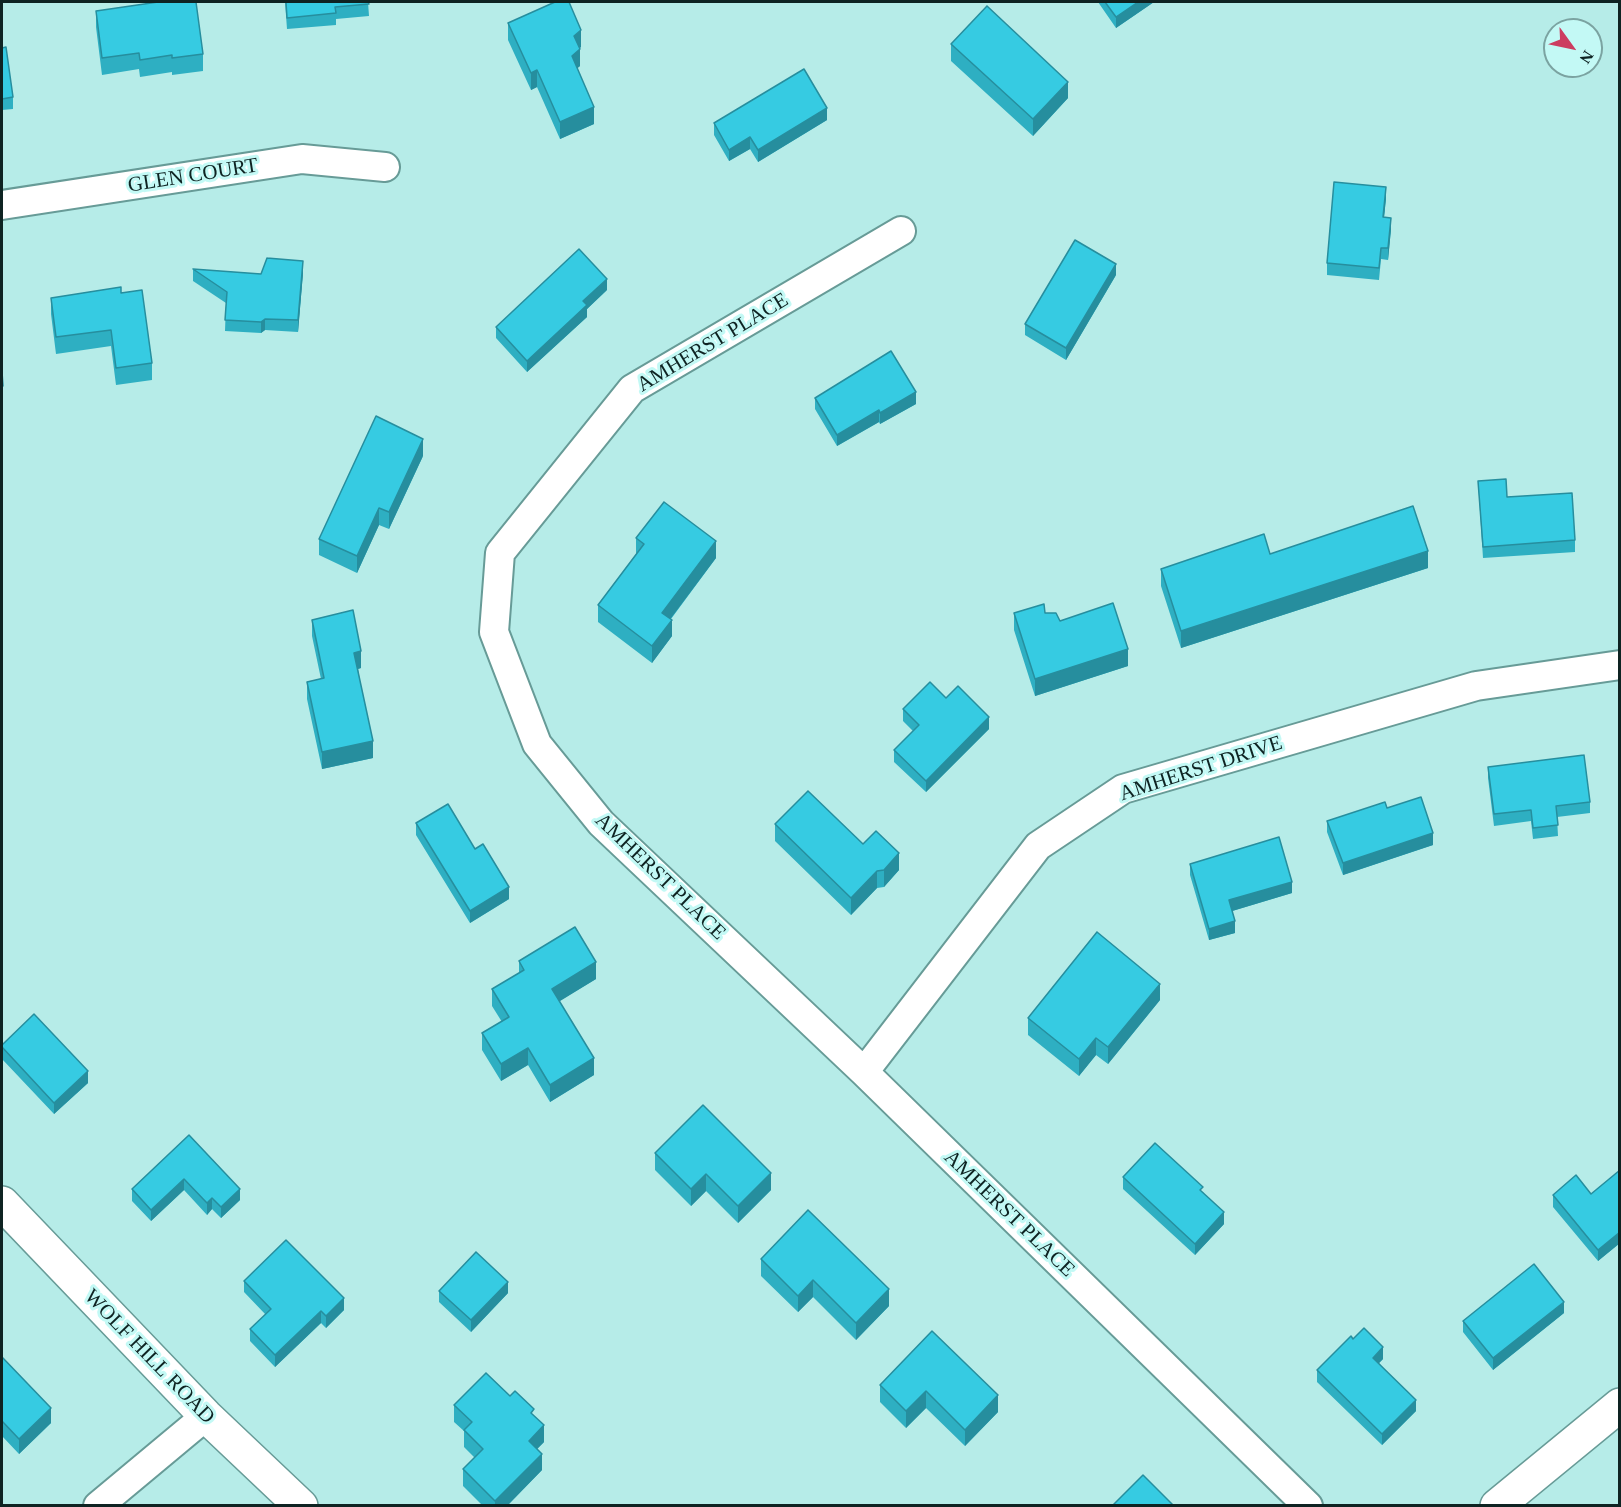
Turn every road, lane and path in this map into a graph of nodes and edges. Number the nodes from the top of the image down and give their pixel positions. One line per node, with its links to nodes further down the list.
1 (385, 167): 2 (street, GLEN COURT)
2 (2, 205)
3 (901, 231): 5 (street, AMHERST PLACE)
4 (1620, 664): 5 (street, AMHERST DRIVE)
5 (864, 1072): 11 (street, AMHERST PLACE)
6 (2, 1203): 8 (street, WOLF HILL ROAD)
7 (1620, 1405): 12 (street)
8 (206, 1416): 9 (street); 10 (street, WOLF HILL ROAD)
9 (98, 1506)
10 (301, 1506)
11 (1308, 1506)
12 (1497, 1506)

